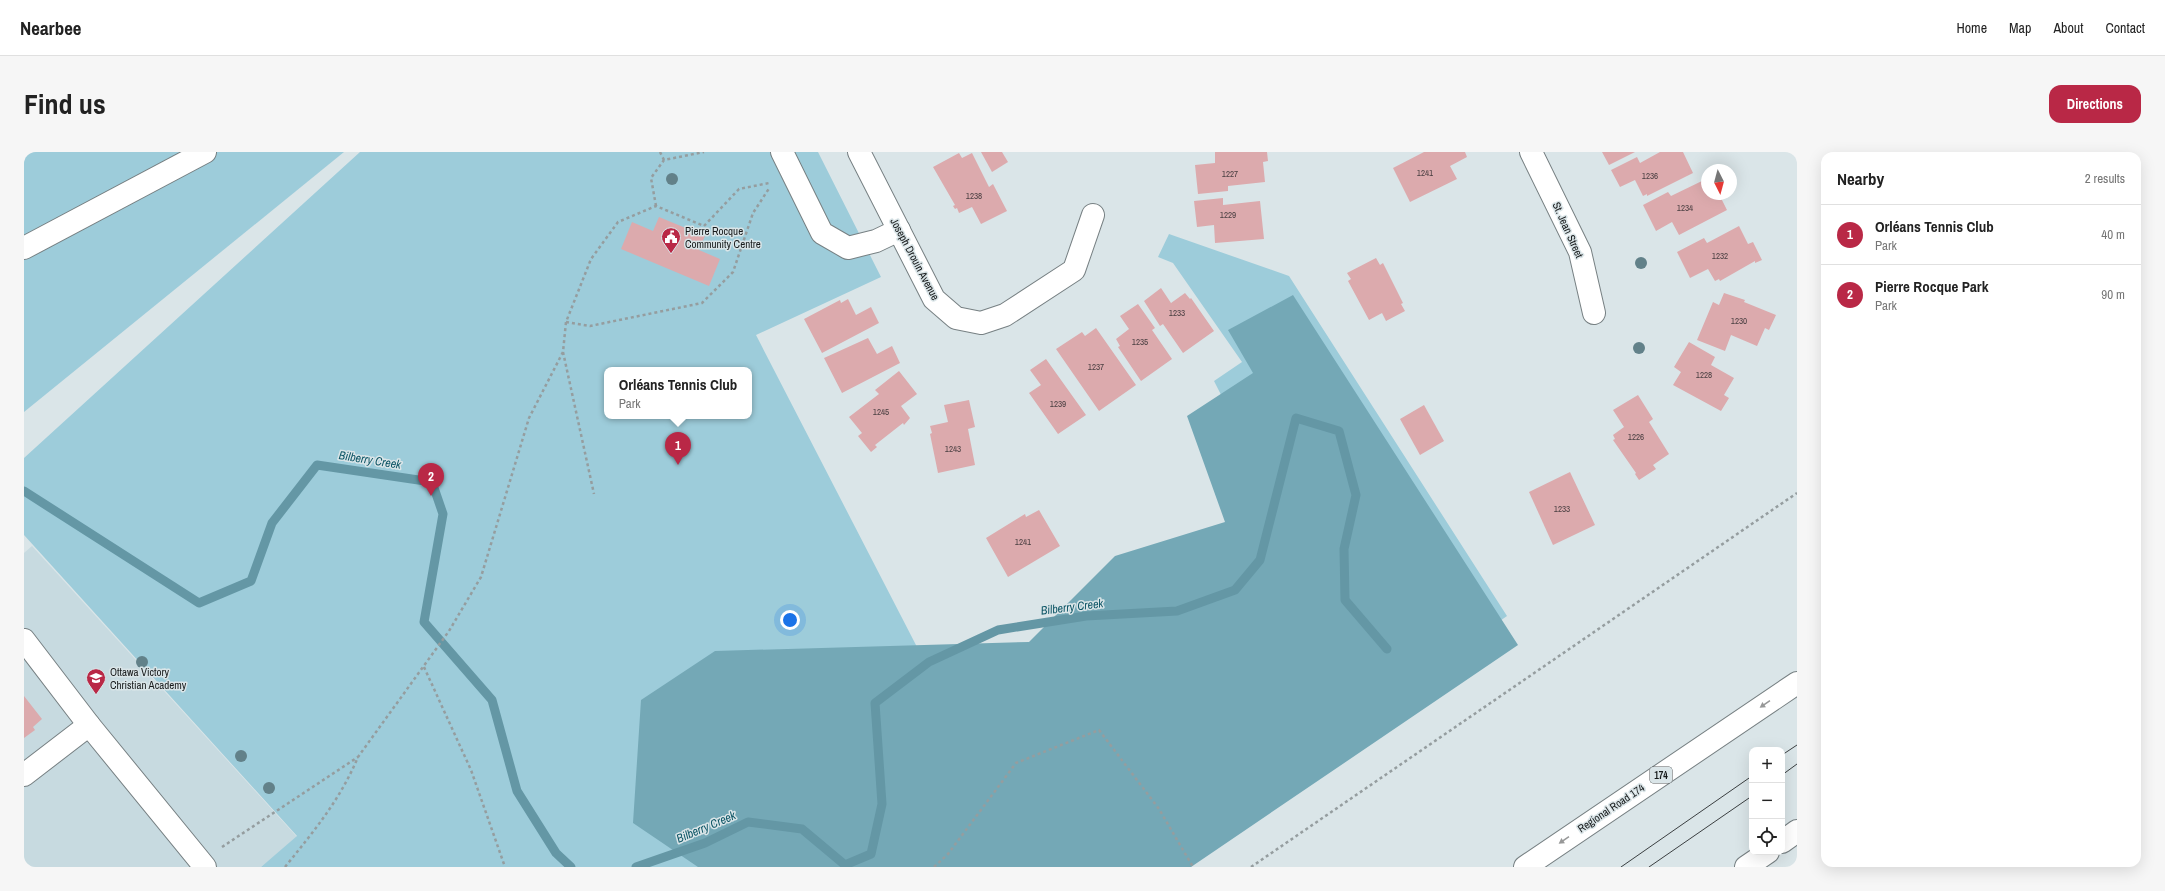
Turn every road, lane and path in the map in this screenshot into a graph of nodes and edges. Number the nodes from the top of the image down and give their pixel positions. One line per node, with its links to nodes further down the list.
1 (205, 152): 11 (main road)
2 (660, 152): 7 (path)
3 (704, 152): 7 (path)
4 (782, 152): 10 (main road)
5 (859, 152): 10 (main road, Joseph Drouin Avenue)
6 (1531, 152): 12 (main road, St. Jean Street)
7 (664, 160): 8 (path)
8 (656, 206): 13 (path); 13 (path)
9 (1093, 215): 10 (main road, Joseph Drouin Avenue)
10 (899, 230)
11 (24, 248)
12 (1594, 313)
13 (566, 322): 14 (path)
14 (563, 352): 16 (path); 18 (path)
15 (1797, 493): 31 (path)
16 (594, 494)
17 (24, 640): 20 (main road)
18 (424, 667): 21 (path); 28 (path)
19 (1797, 682): 32 (main road, Regional Road 174 / 174, one-way to 32)
20 (89, 725): 22 (main road); 26 (main road)
21 (358, 756): 26 (path); 27 (path)
22 (24, 775)
23 (1797, 831): 24 (main road)
24 (1785, 840)
25 (1764, 855): 33 (main road)
26 (203, 864)
27 (285, 867)
28 (505, 867)
29 (934, 867): 30 (path)
30 (1193, 867)
31 (1251, 867)
32 (1525, 867)
33 (1746, 867)

